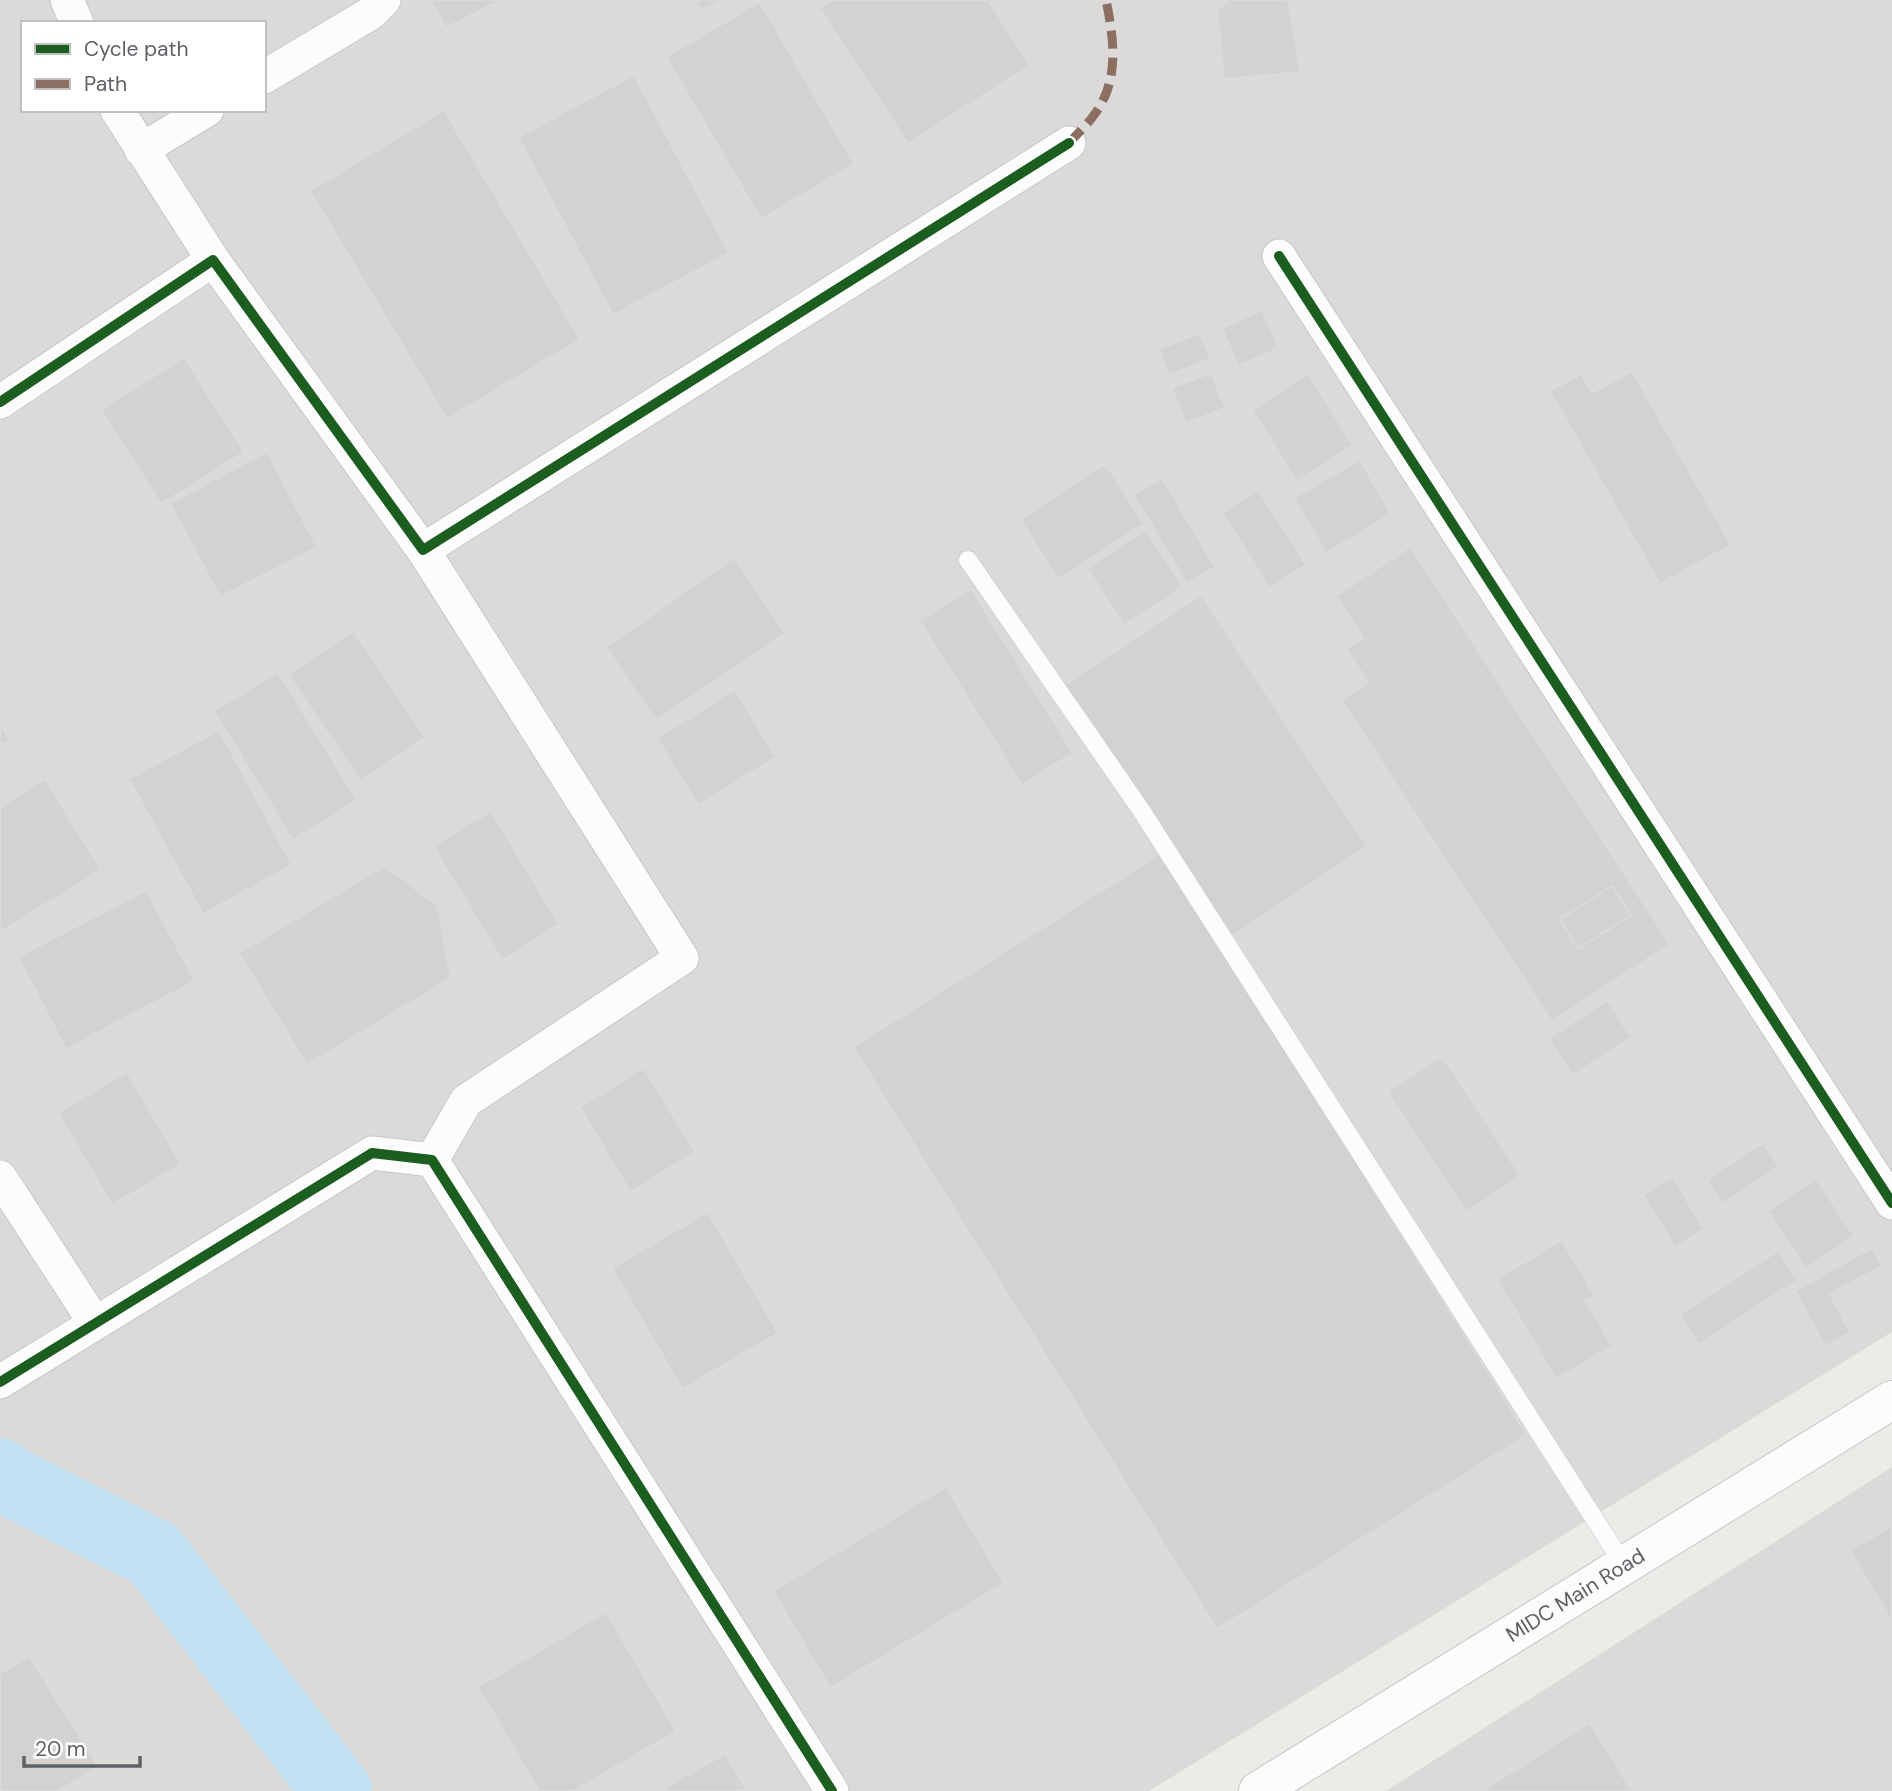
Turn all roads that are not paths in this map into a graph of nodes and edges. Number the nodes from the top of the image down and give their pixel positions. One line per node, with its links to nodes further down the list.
1 (67, 0): 3 (street)
2 (384, 0): 4 (street)
3 (76, 21)
4 (266, 76)
5 (118, 112): 8 (street)
6 (205, 112): 8 (street)
7 (1069, 143): 12 (street)
8 (141, 150): 10 (street)
9 (1279, 256): 16 (street)
10 (213, 260): 11 (street); 12 (street)
11 (0, 402)
12 (423, 550): 14 (street)
13 (968, 560): 20 (lane)
14 (432, 1160): 17 (street); 21 (street)
15 (0, 1177): 17 (street)
16 (1892, 1203)
17 (95, 1323): 18 (street)
18 (0, 1382)
19 (1892, 1400): 20 (street, MIDC Main Road)
20 (1624, 1565): 22 (street, MIDC Main Road)
21 (832, 1791)
22 (1258, 1791)

